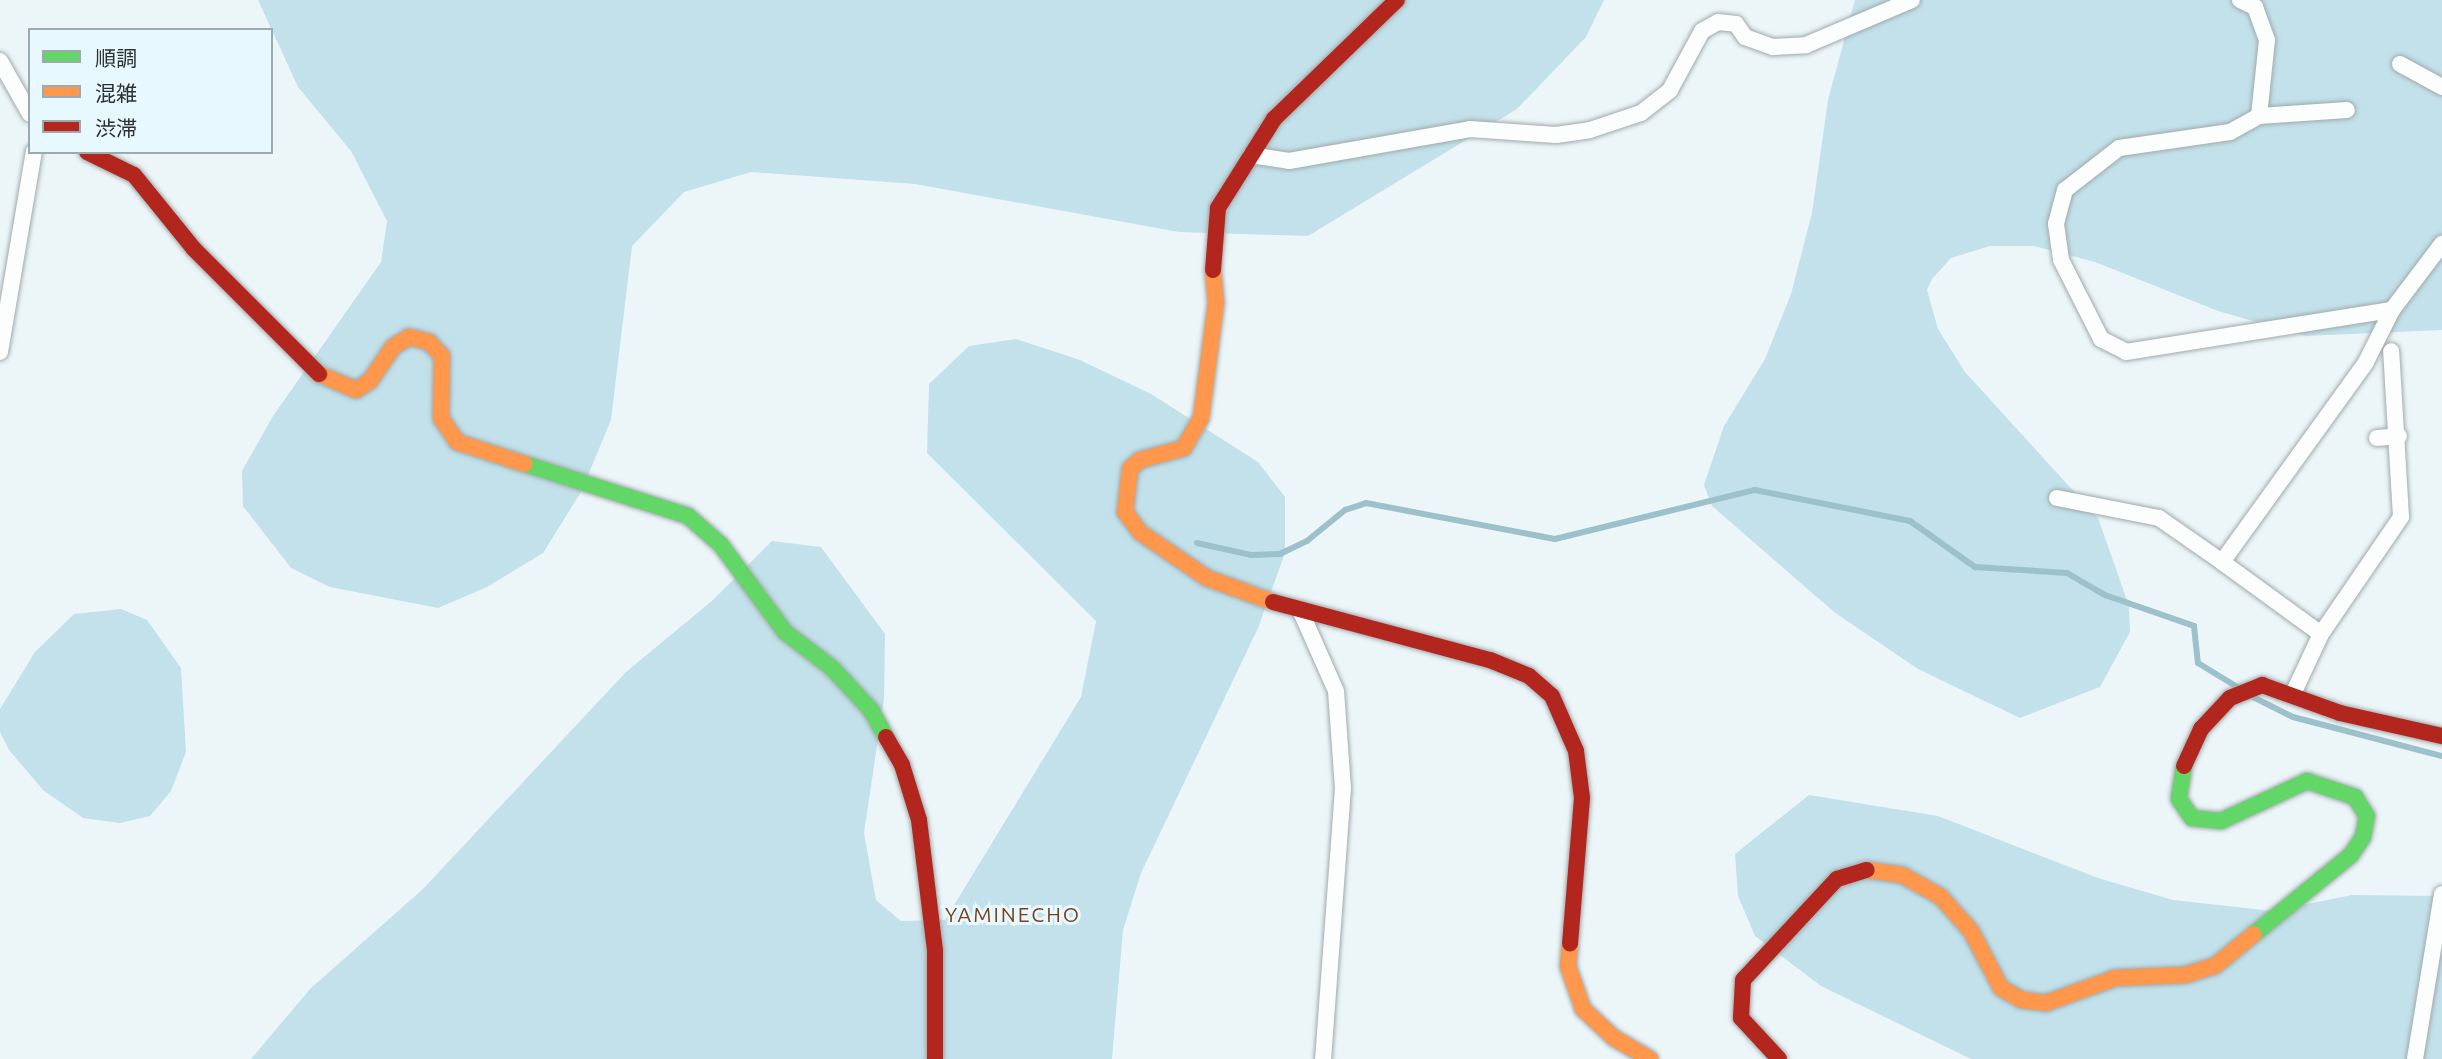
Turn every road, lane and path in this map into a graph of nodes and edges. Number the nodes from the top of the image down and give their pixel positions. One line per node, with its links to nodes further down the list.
1 (1397, 0): 12 (street)
2 (1912, 0): 12 (street)
3 (2240, 0): 9 (street)
4 (0, 61): 7 (street)
5 (2400, 64): 6 (street)
6 (2442, 87)
7 (28, 110)
8 (2347, 110): 9 (street)
9 (2259, 116): 14 (street)
10 (34, 154): 16 (street)
11 (91, 154): 26 (street)
12 (1251, 155): 21 (street)
13 (2442, 244): 14 (street)
14 (2392, 310): 20 (street)
15 (2391, 351): 17 (street)
16 (0, 352)
17 (2399, 436): 18 (street); 22 (street)
18 (2377, 438)
19 (2057, 498): 20 (street)
20 (2222, 562): 22 (street)
21 (1301, 612): 27 (street); 28 (street)
22 (2321, 634): 23 (street)
23 (2292, 696): 24 (street); 29 (street)
24 (2442, 736)
25 (2442, 894): 30 (street)
26 (934, 1059)
27 (1323, 1059)
28 (1650, 1059)
29 (1779, 1059)
30 (2414, 1059)

